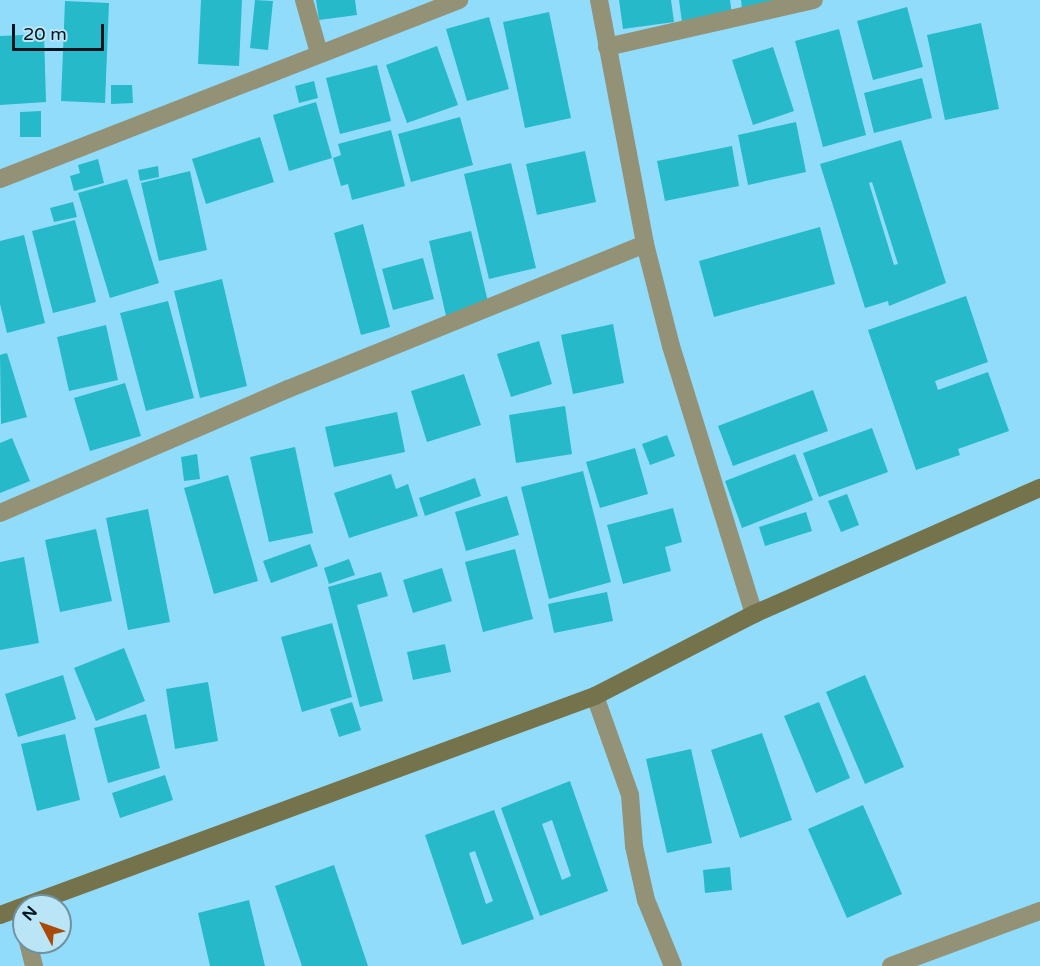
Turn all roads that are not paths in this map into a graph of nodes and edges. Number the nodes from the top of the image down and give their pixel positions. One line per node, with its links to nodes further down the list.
1 (304, 0): 6 (street)
2 (459, 0): 6 (street)
3 (598, 0): 5 (street)
4 (814, 0): 5 (street)
5 (607, 47): 8 (street)
6 (319, 53): 7 (street)
7 (0, 179)
8 (645, 244): 10 (street); 11 (street)
9 (1040, 488): 11 (street)
10 (0, 513)
11 (753, 614): 12 (street)
12 (595, 696): 13 (street); 15 (street)
13 (57, 894)
14 (1040, 911): 16 (street)
15 (673, 966)
16 (891, 966)

